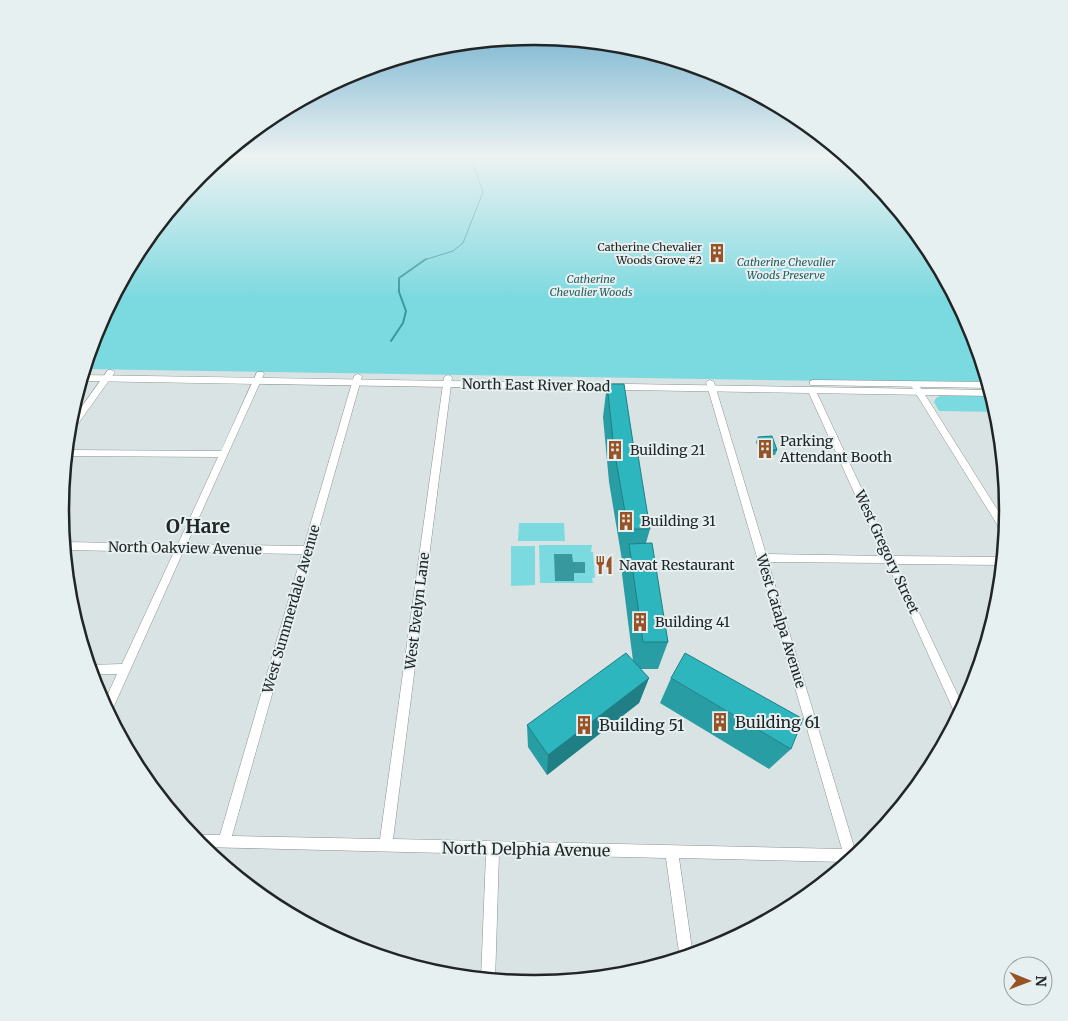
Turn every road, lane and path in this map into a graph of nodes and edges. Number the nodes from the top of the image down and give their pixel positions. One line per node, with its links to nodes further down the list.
1 (90, 372): 2 (main road, North East River Road)
2 (109, 375): 3 (main road, North East River Road); 4 (main road, North East River Road); 12 (street)
3 (88, 377)
4 (258, 377): 5 (main road, North East River Road); 14 (street)
5 (357, 379): 6 (main road, North East River Road); 18 (street, West Summerdale Avenue)
6 (447, 380): 8 (main road, North East River Road); 28 (street, West Evelyn Lane)
7 (983, 385): 9 (main road, North East River Road)
8 (711, 386): 9 (main road, North East River Road); 10 (main road, North East River Road); 19 (street, West Catalpa Avenue)
9 (916, 388): 10 (main road, North East River Road); 11 (main road, North East River Road); 15 (street)
10 (812, 391): 20 (street, West Gregory Street)
11 (985, 393)
12 (77, 419)
13 (72, 453): 14 (street)
14 (222, 454): 17 (street)
15 (999, 520)
16 (70, 546): 17 (street, North Oakview Avenue)
17 (180, 548): 18 (street, North Oakview Avenue); 23 (street)
18 (307, 550): 27 (street, West Summerdale Avenue)
19 (762, 558): 20 (street); 30 (street, West Catalpa Avenue)
20 (890, 560): 21 (street); 25 (street, West Gregory Street)
21 (997, 561)
22 (96, 669): 23 (street)
23 (124, 669): 24 (street)
24 (110, 702)
25 (957, 704)
26 (207, 841): 27 (street, North Delphia Avenue)
27 (224, 842): 28 (street, North Delphia Avenue)
28 (386, 845): 29 (street, North Delphia Avenue)
29 (493, 848): 31 (street, North Delphia Avenue); 34 (street)
30 (851, 851)
31 (672, 852): 32 (street, North Delphia Avenue); 33 (street)
32 (844, 858)
33 (685, 951)
34 (488, 973)

